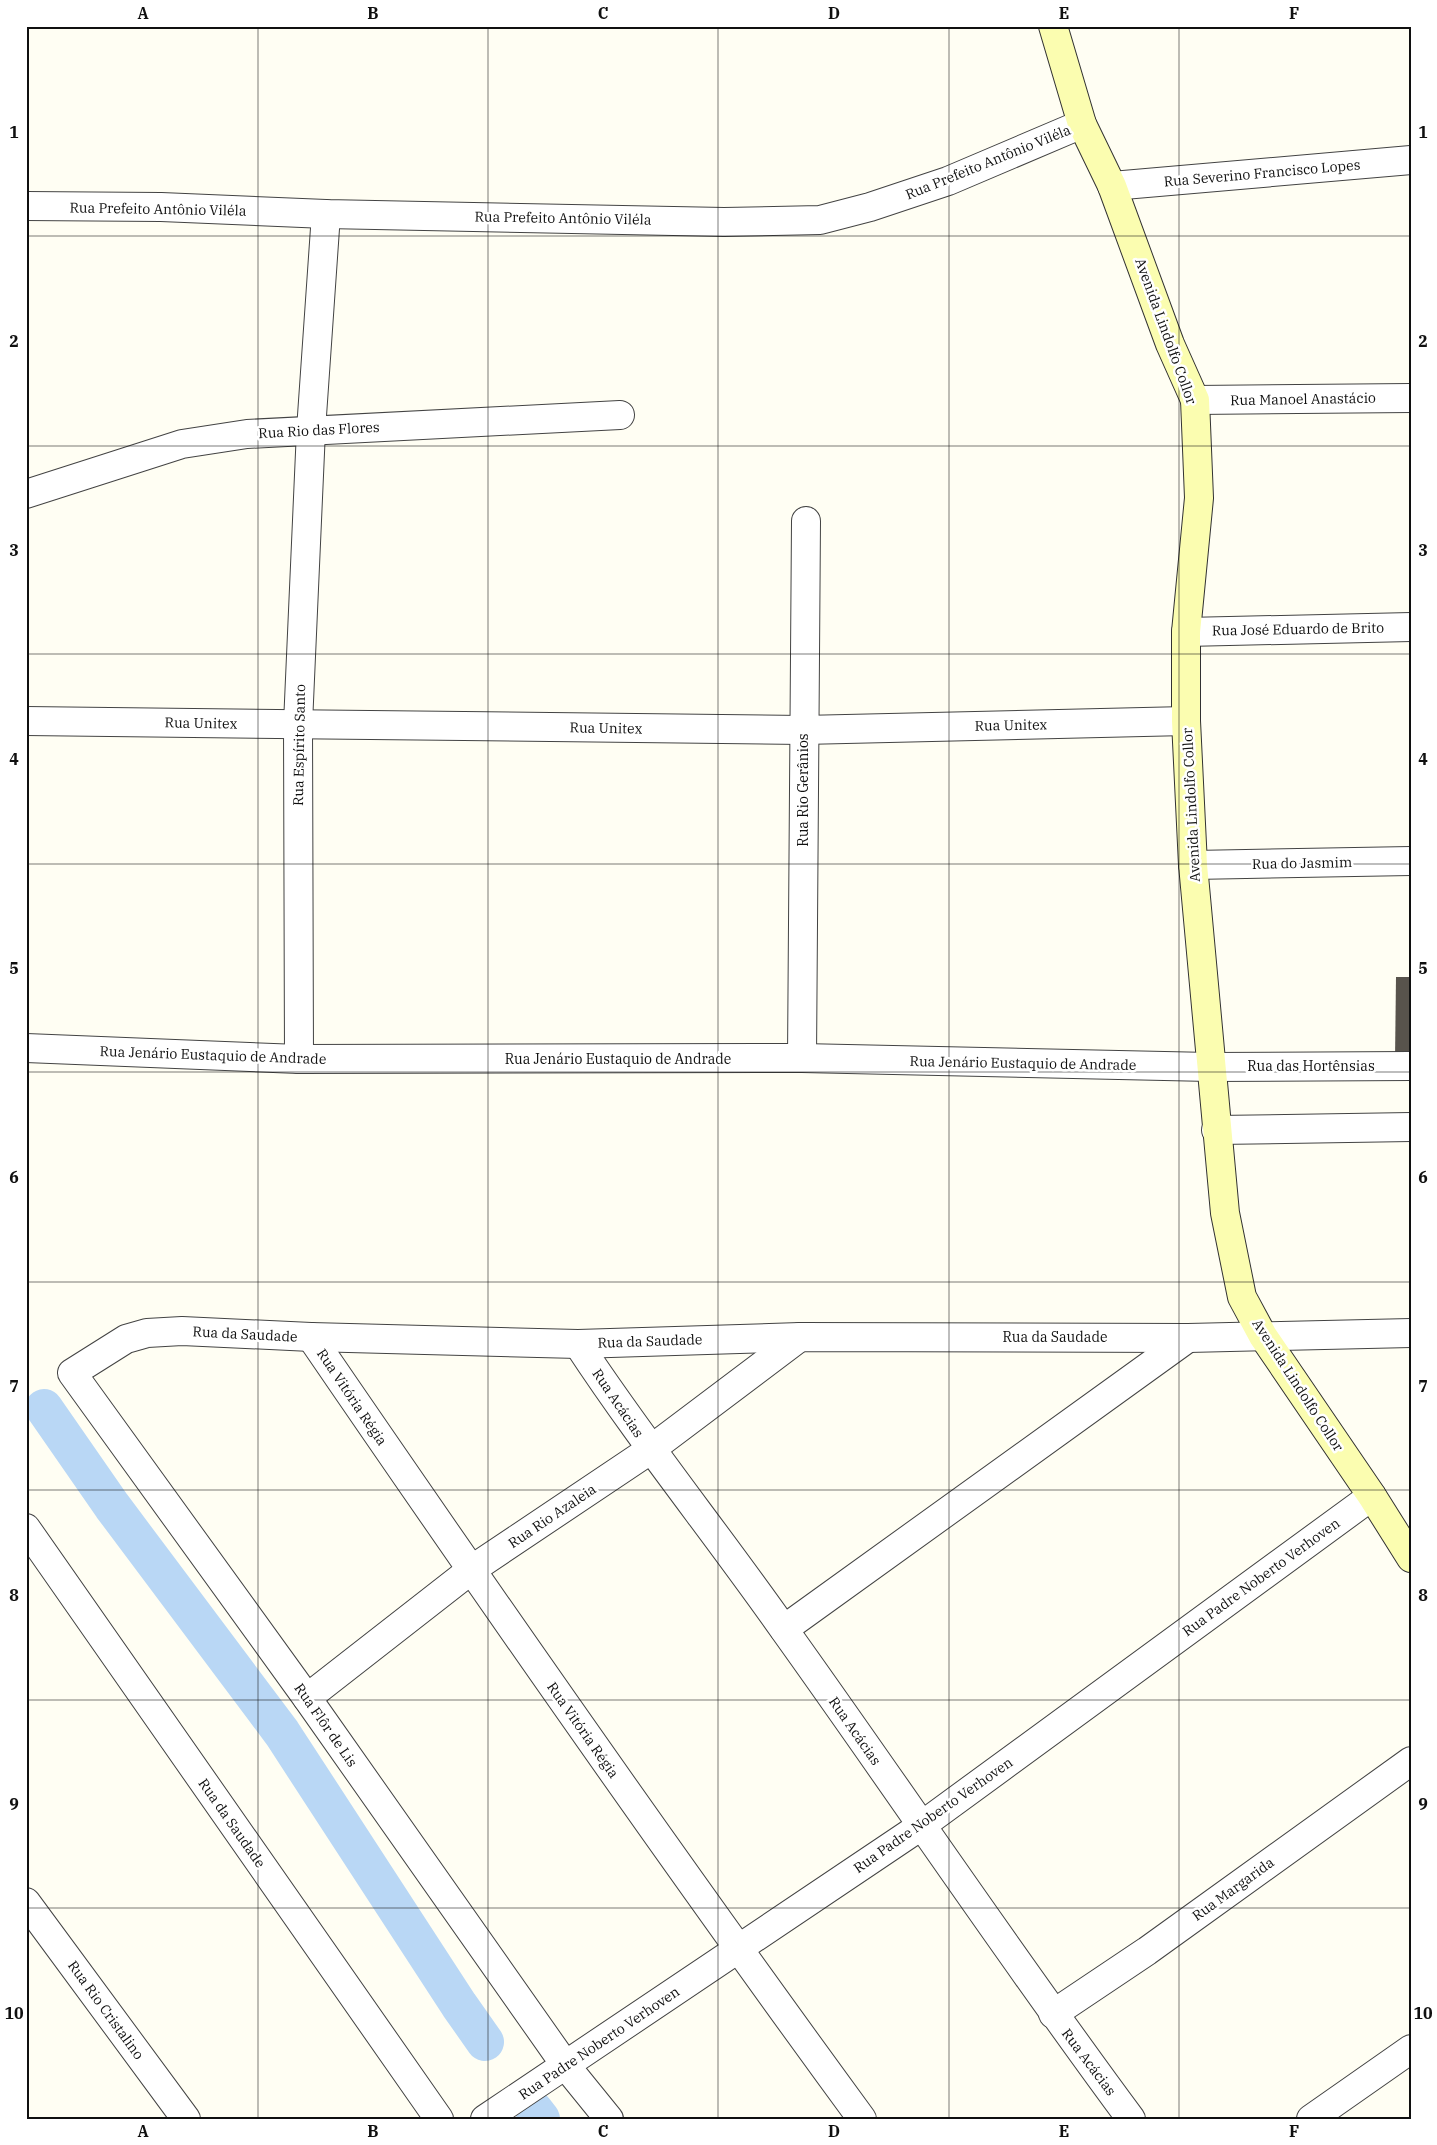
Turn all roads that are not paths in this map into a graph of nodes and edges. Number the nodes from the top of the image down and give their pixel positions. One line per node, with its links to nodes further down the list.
1 (1053, 26): 2 (main road, Avenida Lindolfo Collor)
2 (1082, 124): 4 (main road, Avenida Lindolfo Collor); 6 (street, Rua Prefeito Antônio Viléla)
3 (1411, 160): 4 (street, Rua Severino Francisco Lopes)
4 (1112, 186): 8 (main road, Avenida Lindolfo Collor)
5 (26, 206): 6 (street, Rua Prefeito Antônio Viléla)
6 (326, 214): 10 (street, Rua Espírito Santo)
7 (1411, 398): 8 (street, Rua Manoel Anastácio)
8 (1195, 400): 14 (main road, Avenida Lindolfo Collor)
9 (620, 415): 10 (street, Rua Rio das Flores)
10 (311, 430): 11 (street, Rua Rio das Flores); 17 (street, Rua Espírito Santo)
11 (26, 494)
12 (806, 521): 18 (street, Rua Rio Gerânios)
13 (1411, 627): 14 (street, Rua José Eduardo de Brito)
14 (1186, 632): 16 (main road, Avenida Lindolfo Collor)
15 (26, 721): 17 (street, Rua Unitex)
16 (1186, 721): 18 (street, Rua Unitex); 20 (main road, Avenida Lindolfo Collor)
17 (298, 724): 18 (street, Rua Unitex); 23 (street, Rua Espírito Santo)
18 (803, 730): 22 (street, Rua Rio Gerânios)
19 (1411, 861): 20 (street, Rua do Jasmim)
20 (1193, 865): 25 (main road, Avenida Lindolfo Collor)
21 (26, 1048): 23 (street, Rua Jenário Eustaquio de Andrade)
22 (802, 1058): 23 (street, Rua Jenário Eustaquio de Andrade); 25 (street, Rua Jenário Eustaquio de Andrade)
23 (299, 1059)
24 (1411, 1066): 25 (street, Rua das Hortênsias)
25 (1210, 1067): 27 (main road, Avenida Lindolfo Collor)
26 (1411, 1127): 27 (street)
27 (1216, 1130): 29 (main road, Avenida Lindolfo Collor)
28 (1411, 1332): 29 (street, Rua da Saudade)
29 (1263, 1336): 32 (street, Rua da Saudade); 36 (main road, Avenida Lindolfo Collor)
30 (311, 1337): 33 (street, Rua da Saudade); 34 (street, Rua da Saudade); 39 (street, Rua Vitória Régia)
31 (800, 1337): 32 (street, Rua da Saudade); 33 (street, Rua da Saudade); 35 (street, Rua Rio Azaleia)
32 (1188, 1338): 40 (street)
33 (578, 1344): 35 (street, Rua Acácias)
34 (114, 1345): 41 (street, Rua Flôr de Lis)
35 (650, 1450): 39 (street, Rua Rio Azaleia); 40 (street, Rua Acácias)
36 (1372, 1496): 38 (main road, Avenida Lindolfo Collor); 43 (street, Rua Padre Noberto Verhoven)
37 (26, 1528): 50 (street, Rua da Saudade)
38 (1411, 1558)
39 (471, 1570): 41 (street, Rua Rio Azaleia); 45 (street, Rua Vitória Régia)
40 (784, 1629): 43 (street, Rua Acácias)
41 (307, 1698): 48 (street, Rua Flôr de Lis)
42 (1411, 1762): 46 (street, Rua Margarida)
43 (921, 1826): 45 (street, Rua Padre Noberto Verhoven); 46 (street, Rua Acácias)
44 (26, 1902): 49 (street, Rua Rio Cristalino)
45 (738, 1949): 48 (street, Rua Padre Noberto Verhoven); 53 (street, Rua Vitória Régia)
46 (1053, 2014): 54 (street, Rua Acácias)
47 (1411, 2048): 55 (street)
48 (566, 2066): 51 (street, Rua Padre Noberto Verhoven); 52 (street, Rua Flôr de Lis)
49 (186, 2119)
50 (439, 2119)
51 (485, 2119)
52 (609, 2119)
53 (862, 2119)
54 (1131, 2119)
55 (1311, 2119)

